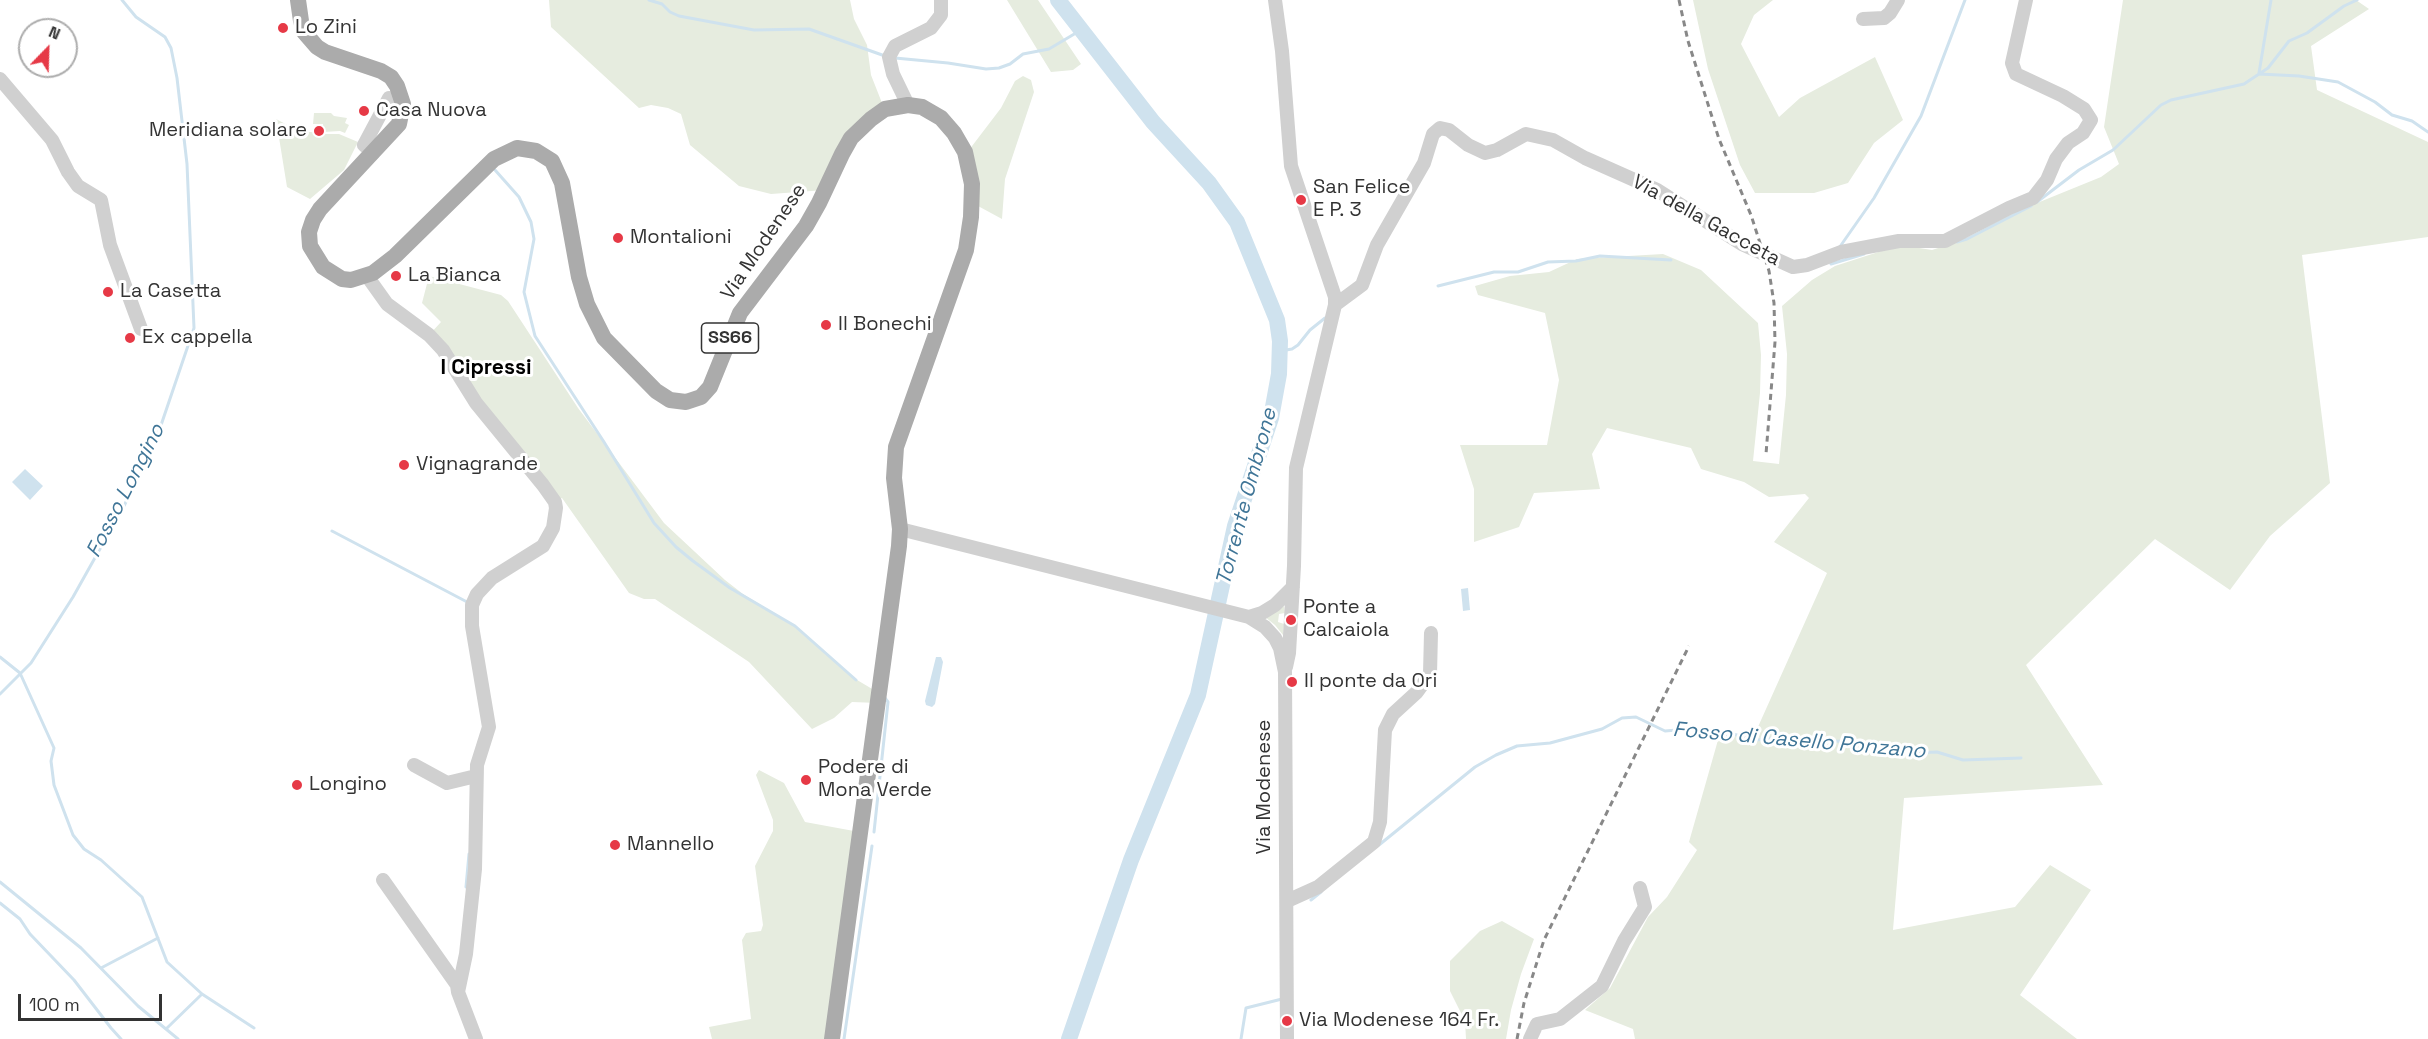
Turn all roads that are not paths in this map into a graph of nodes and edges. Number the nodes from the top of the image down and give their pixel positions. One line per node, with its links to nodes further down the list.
1 (298, 0): 10 (main road)
2 (941, 0): 9 (street)
3 (1275, 0): 12 (street)
4 (1898, 0): 6 (street)
5 (2026, 0): 12 (street, Via della Gacceta)
6 (1863, 20)
7 (0, 80): 13 (street)
8 (389, 98): 10 (street)
9 (908, 105): 11 (main road, Via Modenese / SS66); 14 (main road)
10 (374, 153): 11 (main road)
11 (367, 276): 20 (street)
12 (1335, 305): 15 (street)
13 (141, 329)
14 (900, 529): 16 (street); 26 (main road)
15 (1293, 587): 16 (street); 18 (street)
16 (1243, 615): 18 (street)
17 (1431, 633): 23 (street)
18 (1285, 672): 23 (street, Via Modenese)
19 (414, 765): 20 (street)
20 (476, 776): 24 (street)
21 (383, 880): 24 (street)
22 (1640, 888): 28 (street)
23 (1287, 901): 27 (street, Via Modenese)
24 (458, 992): 25 (street)
25 (476, 1039)
26 (832, 1039)
27 (1287, 1039)
28 (1530, 1039)

